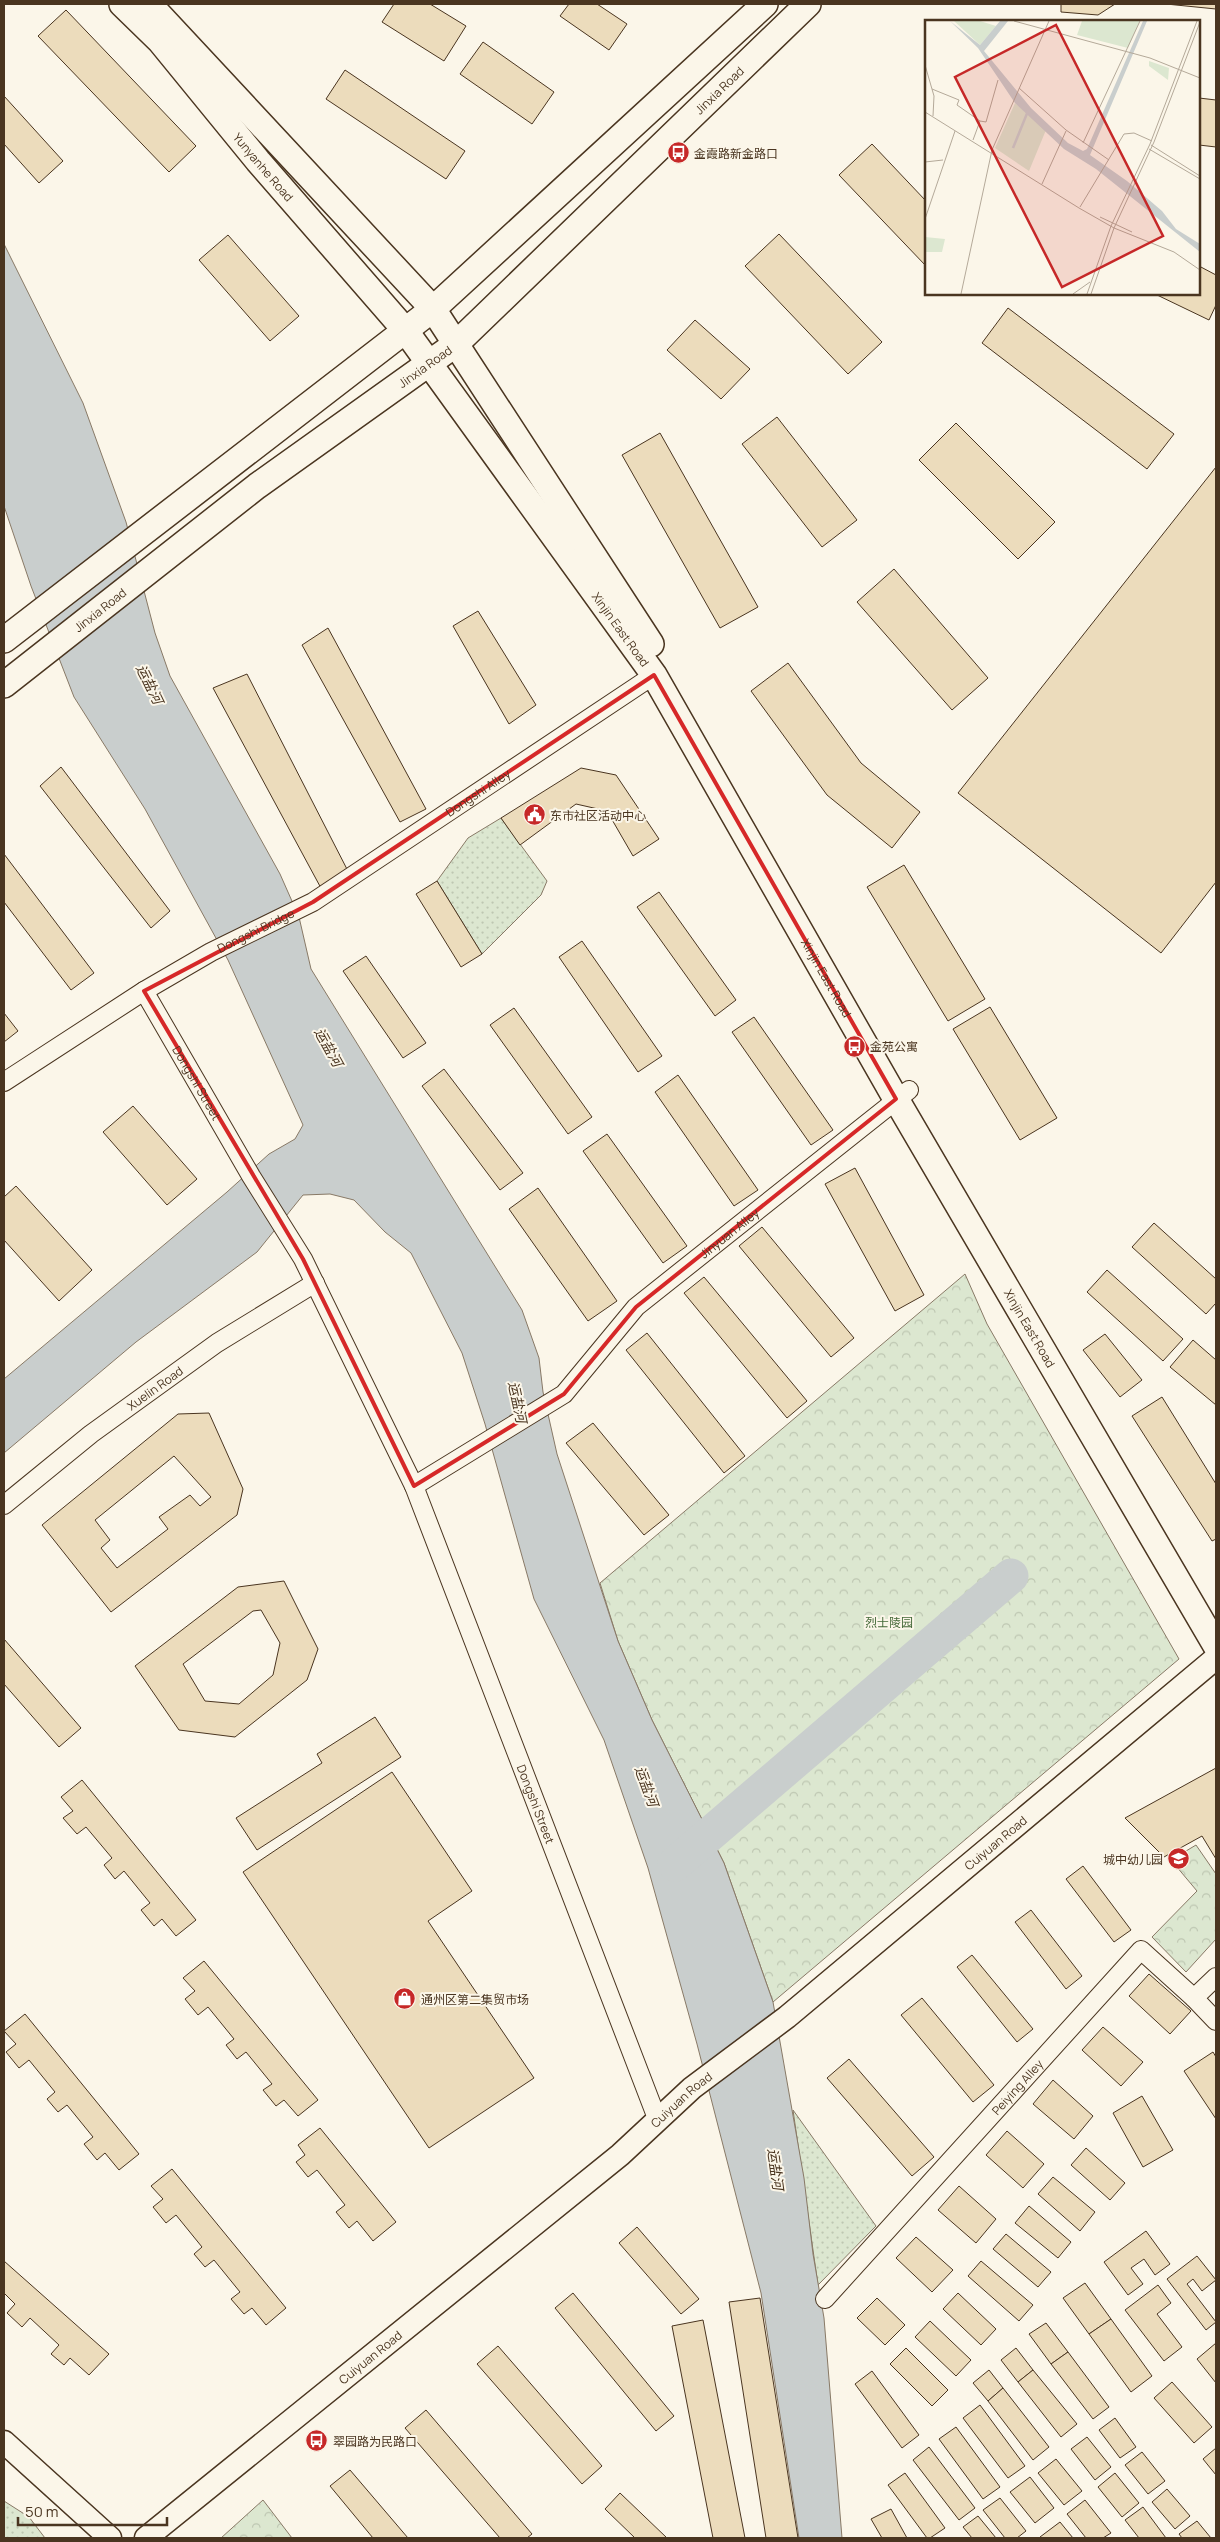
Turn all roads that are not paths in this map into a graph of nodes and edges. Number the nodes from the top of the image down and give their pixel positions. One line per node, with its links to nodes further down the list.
1 (122, 4): 6 (main road, Yunyanhe Road)
2 (150, 4): 5 (main road)
3 (765, 4): 5 (main road)
4 (808, 4): 7 (main road, Jinxia Road)
5 (433, 309): 6 (main road); 7 (main road, Xinjin East Road)
6 (406, 330): 8 (main road, Xinjin East Road); 9 (main road)
7 (456, 344): 8 (main road, Jinxia Road); 15 (main road, Xinjin East Road)
8 (428, 363): 10 (main road, Xinjin East Road); 11 (main road, Jinxia Road)
9 (12, 634)
10 (654, 675): 12 (street, Dongshi Alley); 15 (main road, Xinjin East Road)
11 (4, 685)
12 (300, 907): 13 (street, Dongshi Bridge)
13 (144, 991): 14 (street, Dongshi Bridge); 16 (street, Dongshi Street)
14 (4, 1082)
15 (902, 1094): 17 (street, Jinyuan Alley); 19 (main road, Xinjin East Road); 20 (main road, Xinjin East Road)
16 (315, 1283): 17 (street, Dongshi Street); 18 (street, Xuelin Road)
17 (414, 1486): 25 (street, Dongshi Street)
18 (4, 1505)
19 (1216, 1625)
20 (1216, 1646)
21 (1216, 1658): 25 (street, Cuiyuan Road)
22 (1216, 1977): 23 (street)
23 (1194, 1998): 24 (street); 26 (street, Peiying Alley)
24 (1216, 2021)
25 (658, 2121): 29 (street, Cuiyuan Road)
26 (825, 2299)
27 (4, 2442): 28 (street)
28 (110, 2538)
29 (146, 2538)

